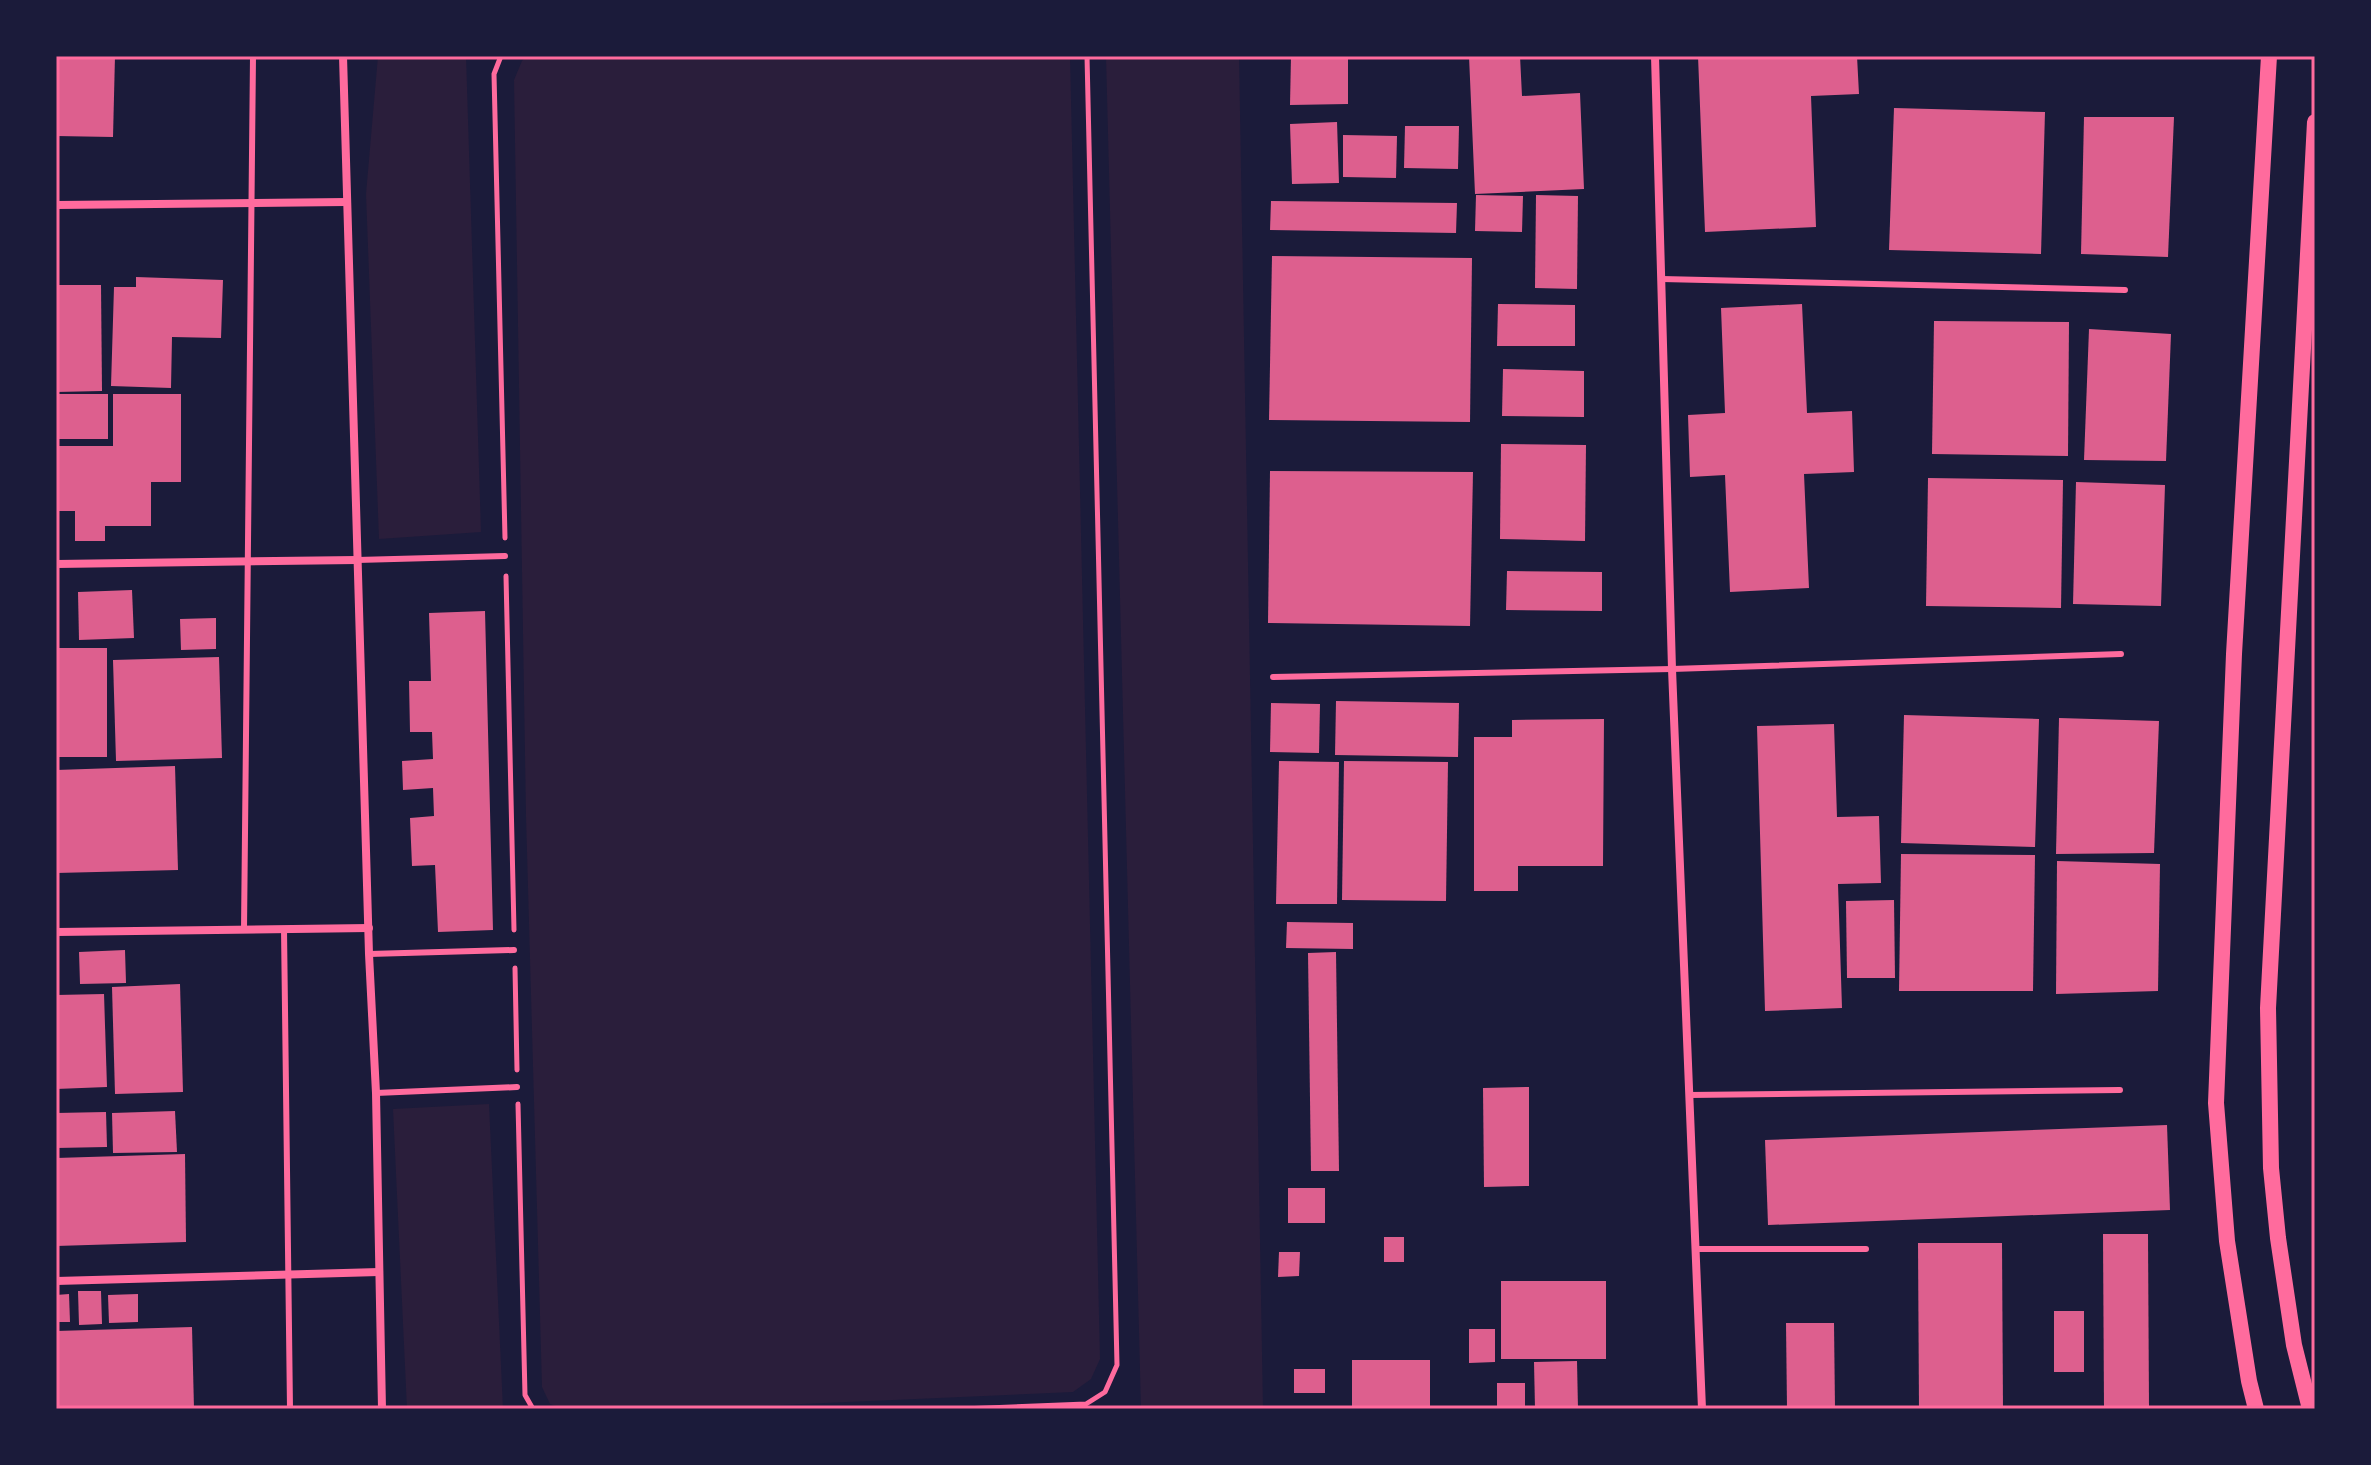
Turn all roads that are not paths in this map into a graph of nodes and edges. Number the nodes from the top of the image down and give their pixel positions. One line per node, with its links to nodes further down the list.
1 (253, 56): 7 (lane)
2 (343, 56): 6 (street)
3 (1655, 56): 9 (street)
4 (2269, 56): 36 (main road)
5 (2315, 122): 37 (main road)
6 (346, 202): 7 (street); 12 (street)
7 (251, 204): 8 (street); 14 (lane)
8 (56, 205)
9 (1662, 279): 10 (lane); 16 (street)
10 (2125, 290)
11 (505, 556): 12 (lane)
12 (357, 560): 14 (street); 18 (street)
13 (56, 564): 14 (street)
14 (246, 564): 20 (lane)
15 (2121, 654): 16 (lane)
16 (1672, 669): 17 (lane); 27 (street)
17 (1273, 677)
18 (369, 928): 19 (street); 23 (street)
19 (284, 929): 20 (street); 31 (lane)
20 (244, 930): 21 (street)
21 (56, 932)
22 (514, 950): 23 (lane)
23 (369, 954): 26 (street)
24 (517, 1087): 26 (lane)
25 (2120, 1090): 27 (lane)
26 (376, 1093): 30 (street)
27 (1689, 1095): 28 (street)
28 (1695, 1249): 29 (lane); 35 (street)
29 (1866, 1249)
30 (379, 1272): 31 (street); 34 (street)
31 (289, 1274): 32 (street); 33 (lane)
32 (56, 1281)
33 (290, 1409)
34 (382, 1409)
35 (1702, 1409)
36 (2256, 1409)
37 (2310, 1409)

